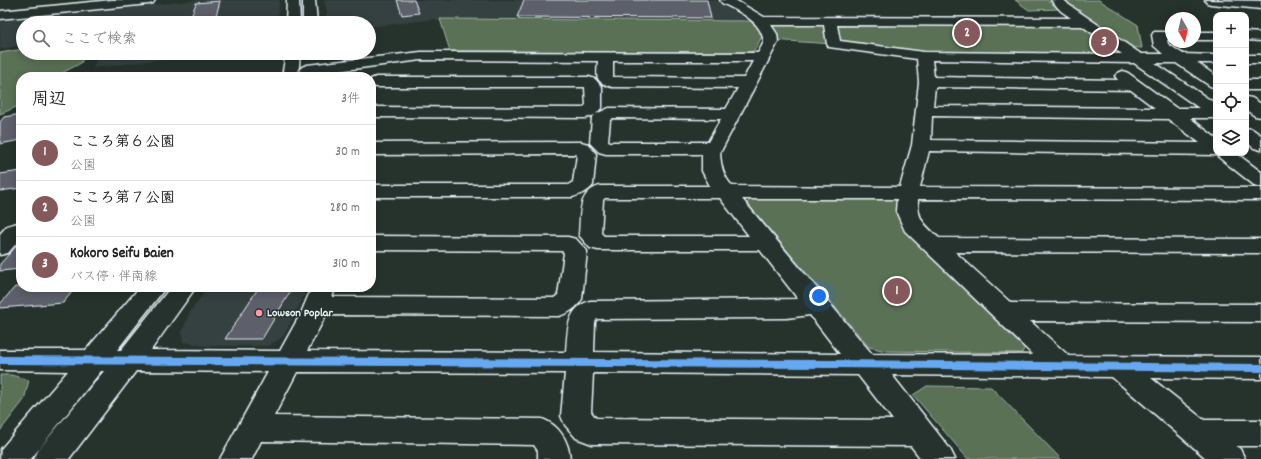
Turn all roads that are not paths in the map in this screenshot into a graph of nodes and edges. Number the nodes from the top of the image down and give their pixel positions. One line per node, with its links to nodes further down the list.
1 (105, 0): 11 (street)
2 (149, 0): 12 (street)
3 (293, 0): 13 (street)
4 (309, 0): 14 (street)
5 (726, 0): 15 (street)
6 (1057, 0): 17 (street)
7 (1212, 0): 10 (street)
8 (1243, 0): 9 (street)
9 (1261, 2)
10 (1261, 5)
11 (0, 11)
12 (0, 15)
13 (293, 16)
14 (310, 16)
15 (761, 21): 16 (street); 25 (street)
16 (830, 21): 17 (street); 23 (street)
17 (1086, 22): 26 (street)
18 (1165, 36): 27 (street)
19 (1201, 36): 20 (street)
20 (1213, 36)
21 (1249, 36): 22 (street)
22 (1261, 37)
23 (924, 56): 28 (street); 41 (street)
24 (606, 57): 25 (street); 34 (street); 42 (street)
25 (763, 57): 42 (street)
26 (1137, 58): 27 (street); 28 (street); 48 (street)
27 (1178, 58): 29 (street); 39 (street)
28 (1100, 59): 43 (street)
29 (1213, 59)
30 (1249, 59): 31 (street)
31 (1261, 59)
32 (292, 60): 35 (street)
33 (308, 60): 36 (street)
34 (375, 61): 37 (street); 38 (street)
35 (291, 72)
36 (307, 72)
37 (313, 72)
38 (376, 72)
39 (1213, 81)
40 (376, 82): 52 (street)
41 (928, 82): 43 (street); 47 (street)
42 (749, 83): 53 (street)
43 (1135, 85): 50 (street)
44 (1249, 85): 45 (street)
45 (1261, 85)
46 (1249, 104): 49 (street)
47 (924, 111): 50 (street); 58 (street)
48 (1213, 111)
49 (1261, 112)
50 (1172, 113): 51 (street); 59 (street)
51 (1213, 113)
52 (376, 114)
53 (732, 114): 61 (street); 61 (street)
54 (1249, 115): 55 (street)
55 (1261, 115)
56 (1249, 135): 57 (street)
57 (1261, 144)
58 (920, 146): 62 (street); 67 (street)
59 (1213, 146)
60 (376, 148): 65 (street)
61 (713, 148): 66 (street)
62 (1213, 148)
63 (1228, 156): 64 (street)
64 (1261, 181)
65 (376, 191)
66 (723, 192): 67 (street); 71 (street); 71 (street)
67 (908, 193): 68 (street); 72 (street)
68 (1261, 194)
69 (16, 232): 74 (street)
70 (376, 243): 77 (street)
71 (766, 243): 78 (street)
72 (933, 245): 73 (street); 79 (street)
73 (1261, 246)
74 (0, 248)
75 (150, 292): 82 (street)
76 (180, 292): 83 (street)
77 (320, 297): 84 (street)
78 (817, 306): 85 (street); 86 (street)
79 (1006, 312): 80 (street); 87 (street)
80 (1261, 313)
81 (0, 360): 82 (street)
82 (94, 360): 83 (street); 94 (street)
83 (128, 361): 84 (street); 95 (street)
84 (288, 362): 85 (street); 90 (street)
85 (579, 364): 86 (street); 91 (street)
86 (865, 364): 87 (street); 91 (street)
87 (1063, 366): 88 (street)
88 (1119, 367): 89 (street); 92 (street)
89 (1261, 368)
90 (253, 428): 96 (street); 97 (street)
91 (918, 433): 98 (street)
92 (1198, 433): 93 (street); 99 (street)
93 (1261, 433)
94 (12, 459)
95 (50, 459)
96 (236, 459)
97 (554, 459)
98 (939, 459)
99 (1229, 459)

